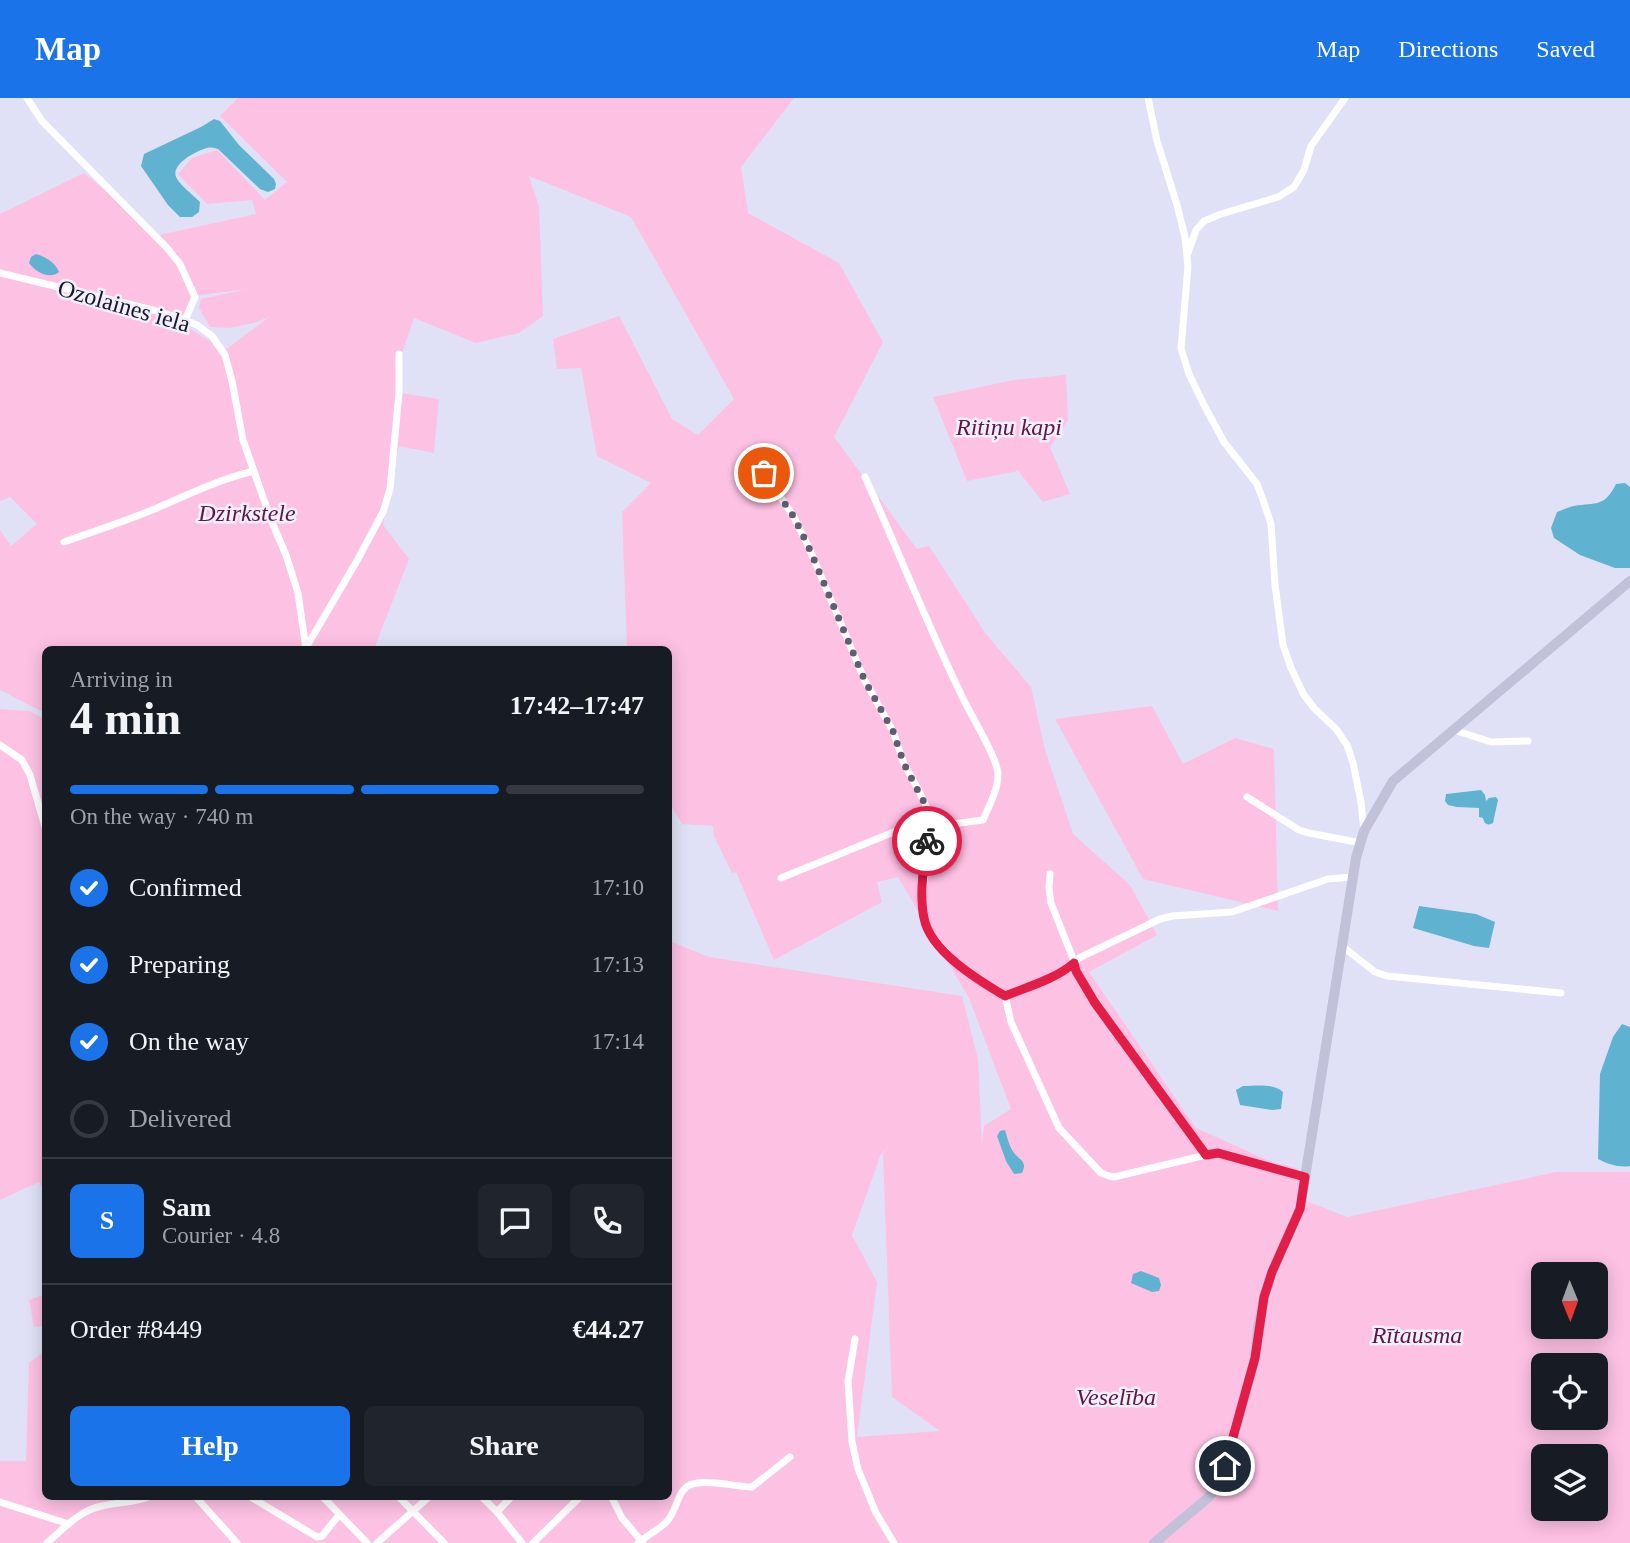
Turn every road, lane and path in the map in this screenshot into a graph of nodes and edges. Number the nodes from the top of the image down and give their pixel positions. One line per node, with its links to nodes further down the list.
1 (27, 98): 6 (street)
2 (1148, 98): 4 (street)
3 (1345, 98): 4 (street)
4 (1187, 256): 19 (street)
5 (0, 273): 6 (street, Ozolaines iela)
6 (185, 320): 8 (street, Ozolaines iela)
7 (399, 354): 14 (street)
8 (254, 471): 11 (street); 13 (street, Ozolaines iela)
9 (764, 473): 22 (street)
10 (865, 477): 22 (street)
11 (64, 542)
12 (1630, 582): 15 (street)
13 (306, 646)
14 (307, 646)
15 (1454, 730): 16 (street); 20 (street)
16 (1528, 741)
17 (0, 745): 21 (street)
18 (1247, 797): 24 (street)
19 (1361, 802): 20 (street); 23 (street)
20 (1379, 805): 23 (street)
21 (42, 816)
22 (929, 827): 27 (street); 31 (street)
23 (1364, 831): 24 (street)
24 (1361, 843): 26 (street)
25 (1049, 874): 29 (street)
26 (1353, 877): 28 (street); 29 (street)
27 (781, 878)
28 (1342, 946): 30 (street); 33 (street)
29 (1074, 963): 31 (street); 32 (street)
30 (1561, 993)
31 (1005, 996): 32 (street)
32 (1206, 1155): 33 (street)
33 (1305, 1177): 60 (street)
34 (855, 1339): 59 (street)
35 (790, 1457): 51 (street)
36 (141, 1500): 50 (street)
37 (199, 1500): 53 (street)
38 (255, 1500): 49 (street)
39 (326, 1500): 49 (street)
40 (402, 1500): 47 (street)
41 (426, 1500): 47 (street)
42 (485, 1500): 48 (street)
43 (508, 1500): 48 (street)
44 (577, 1500): 58 (street)
45 (613, 1500): 51 (street)
46 (0, 1502): 50 (street)
47 (414, 1511): 55 (street); 56 (street)
48 (497, 1512): 57 (street)
49 (339, 1515): 54 (street)
50 (69, 1524): 52 (street)
51 (640, 1542)
52 (47, 1543)
53 (237, 1543)
54 (367, 1543)
55 (377, 1543)
56 (444, 1543)
57 (522, 1543)
58 (533, 1543)
59 (894, 1543)
60 (1154, 1543)

